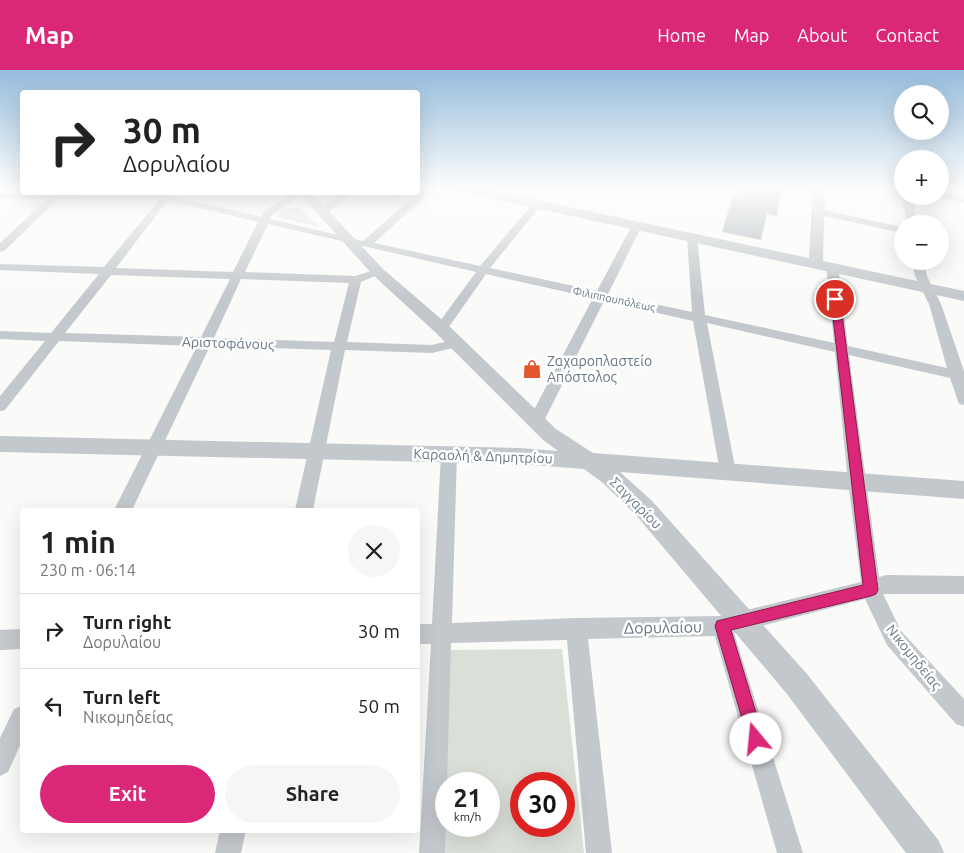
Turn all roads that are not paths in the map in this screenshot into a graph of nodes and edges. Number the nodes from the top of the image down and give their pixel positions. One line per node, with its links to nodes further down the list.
1 (26, 225): 13 (street)
2 (144, 225): 21 (street)
3 (262, 225): 23 (street)
4 (280, 225): 15 (street, Φιλιππουπόλεως)
5 (337, 225): 15 (street, Σαγγαρίου)
6 (380, 225): 15 (street)
7 (520, 225): 19 (street)
8 (637, 225): 14 (street); 26 (street)
9 (820, 225): 17 (street, Νικομηδείας)
10 (877, 225): 11 (street)
11 (894, 228)
12 (0, 237): 13 (street)
13 (13, 237): 16 (street)
14 (692, 237): 17 (street); 28 (street)
15 (356, 242): 19 (street, Φιλιππουπόλεως); 22 (street, Σαγγαρίου)
16 (0, 249)
17 (824, 264): 25 (street); 34 (street, Νικομηδείας)
18 (0, 267): 21 (street)
19 (483, 270): 26 (street, Φιλιππουπόλεως); 30 (street)
20 (920, 270): 25 (street)
21 (107, 271): 23 (street); 31 (street)
22 (378, 272): 24 (street); 30 (street, Σαγγαρίου)
23 (237, 274): 24 (street); 32 (street)
24 (356, 280): 33 (street)
25 (927, 287): 27 (street); 35 (street)
26 (600, 296): 28 (street, Φιλιππουπόλεως); 38 (street)
27 (964, 296)
28 (699, 317): 34 (street, Φιλιππουπόλεως); 44 (street)
29 (0, 335): 31 (street, Αριστοφάνους)
30 (448, 336): 33 (street, Αριστοφάνους); 38 (street, Σαγγαρίου)
31 (55, 337): 32 (street, Αριστοφάνους); 37 (street)
32 (205, 342): 33 (street, Αριστοφάνους); 40 (street)
33 (339, 346): 41 (street)
34 (840, 349): 35 (street, Φιλιππουπόλεως); 45 (street, Νικομηδείας)
35 (960, 375): 36 (street)
36 (964, 400)
37 (0, 406)
38 (536, 421): 43 (street, Σαγγαρίου)
39 (0, 444): 40 (street, Καραολή & Δημητρίου)
40 (153, 448): 41 (street, Καραολή & Δημητρίου); 47 (street)
41 (317, 452): 42 (street, Καραολή & Δημητρίου); 48 (street)
42 (449, 454): 43 (street, Καραολή & Δημητρίου); 53 (street)
43 (588, 461): 44 (street, Καραολή & Δημητρίου); 51 (street, Σαγγαρίου)
44 (728, 472): 45 (street, Καραολή & Δημητρίου)
45 (856, 481): 46 (street, Καραολή & Δημητρίου); 50 (street, Νικομηδείας)
46 (964, 490)
47 (124, 508)
48 (304, 508)
49 (964, 585): 50 (street, Δορυλαίου)
50 (871, 590): 51 (street, Δορυλαίου); 57 (street, Νικομηδείας)
51 (733, 623): 52 (street, Δορυλαίου); 64 (street); 65 (street, Σαγγαρίου)
52 (576, 628): 53 (street, Δορυλαίου); 63 (street)
53 (442, 633): 54 (street, Δορυλαίου); 62 (street)
54 (420, 634)
55 (20, 639): 56 (street)
56 (0, 640)
57 (964, 716)
58 (20, 721): 59 (street)
59 (0, 764)
60 (232, 833): 61 (street)
61 (228, 853)
62 (432, 853)
63 (599, 853)
64 (790, 853)
65 (927, 853)

